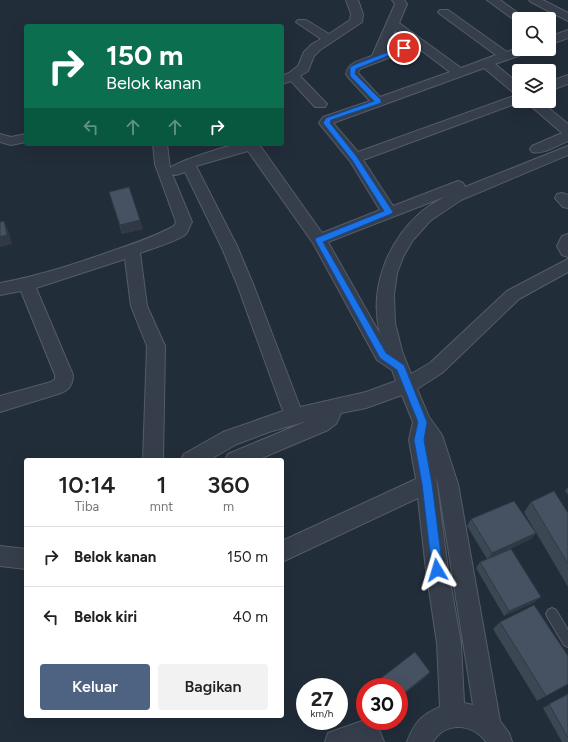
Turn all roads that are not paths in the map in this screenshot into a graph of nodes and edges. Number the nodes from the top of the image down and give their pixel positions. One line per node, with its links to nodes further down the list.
1 (352, 0): 14 (street)
2 (398, 0): 11 (street)
3 (493, 0): 8 (street)
4 (535, 0): 9 (street)
5 (557, 0): 6 (street)
6 (568, 7)
7 (444, 12): 17 (street)
8 (512, 13)
9 (568, 18)
10 (302, 22): 14 (street)
11 (393, 24): 15 (street); 18 (street)
12 (568, 34): 13 (street)
13 (556, 38)
14 (329, 39): 21 (street)
15 (417, 43): 18 (street); 20 (street)
16 (512, 54): 17 (street)
17 (505, 56): 19 (street)
18 (377, 58): 26 (street)
19 (484, 63): 20 (street); 24 (street)
20 (459, 73): 26 (street)
21 (287, 78): 27 (street)
22 (568, 80): 23 (street)
23 (556, 84)
24 (512, 85)
25 (512, 101): 35 (street)
26 (378, 102): 35 (street)
27 (320, 104)
28 (540, 108): 29 (street)
29 (568, 131)
30 (568, 136): 36 (street)
31 (0, 138): 32 (street)
32 (24, 138)
33 (160, 146): 40 (street)
34 (568, 150): 36 (street)
35 (354, 158): 37 (street)
36 (452, 193): 37 (street); 45 (street)
37 (389, 212): 38 (street)
38 (319, 240): 45 (street); 49 (street)
39 (568, 240): 41 (street)
40 (132, 250): 43 (street); 51 (street)
41 (568, 251)
42 (568, 265): 46 (street)
43 (27, 284): 44 (street); 47 (street)
44 (0, 289)
45 (400, 368): 46 (street)
46 (408, 385): 48 (street); 50 (street)
47 (0, 404)
48 (335, 407): 49 (street); 53 (street)
49 (294, 416): 52 (street)
50 (422, 422): 54 (street); 60 (street)
51 (153, 458)
52 (194, 458)
53 (240, 458)
54 (427, 484): 55 (street); 61 (street)
55 (284, 551)
56 (0, 556): 57 (street)
57 (24, 559)
58 (552, 614): 59 (lane)
59 (568, 641)
60 (475, 642): 61 (street); 63 (street)
61 (450, 643): 62 (street)
62 (452, 714): 63 (street); 64 (street)
63 (495, 735)
64 (417, 739)
65 (337, 742): 66 (street)
66 (372, 742)

